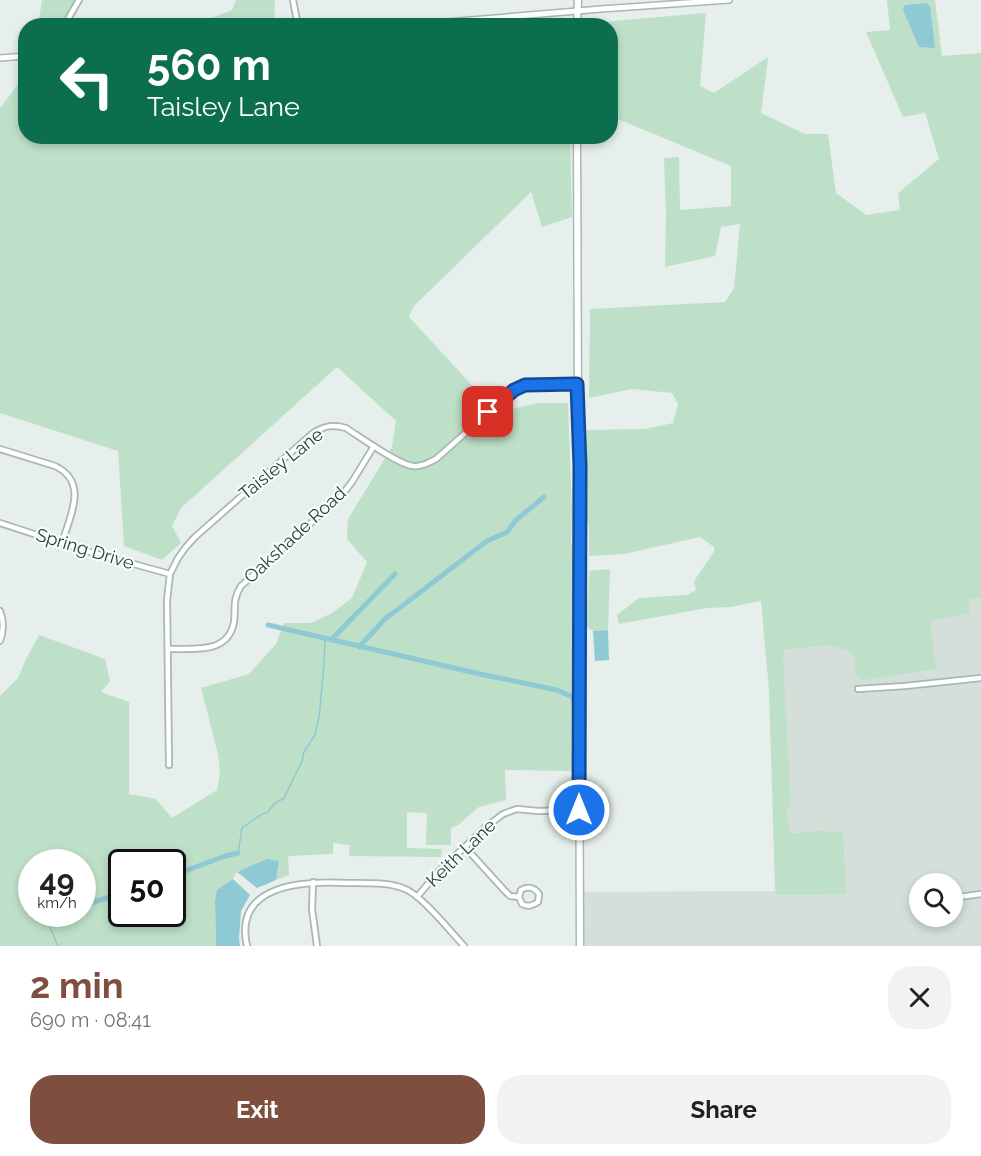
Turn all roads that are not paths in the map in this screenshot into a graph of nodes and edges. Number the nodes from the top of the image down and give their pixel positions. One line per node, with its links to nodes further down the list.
1 (79, 0): 6 (street)
2 (293, 0): 7 (street)
3 (578, 0): 5 (main road)
4 (729, 0): 5 (street)
5 (578, 11): 8 (street); 9 (main road)
6 (69, 18)
7 (296, 18)
8 (494, 18)
9 (578, 18)
10 (18, 57): 11 (street)
11 (0, 58)
12 (578, 144): 13 (main road)
13 (577, 384): 14 (street, Taisley Lane); 25 (main road)
14 (374, 446): 18 (street, Taisley Lane); 21 (street, Oakshade Road)
15 (0, 449): 17 (street)
16 (0, 523): 17 (street, Spring Drive)
17 (62, 543): 18 (street, Spring Drive)
18 (170, 574): 21 (street, Taisley Lane)
19 (0, 611): 20 (street)
20 (0, 641)
21 (168, 648): 24 (street, Taisley Lane)
22 (981, 678): 23 (street)
23 (858, 689)
24 (169, 765)
25 (579, 810): 26 (street, Keith Lane); 35 (main road)
26 (465, 847): 30 (street, Keith Lane); 31 (street)
27 (313, 882): 30 (street); 32 (street); 33 (street)
28 (981, 894): 29 (street)
29 (963, 896)
30 (417, 897): 34 (street)
31 (519, 897): 31 (street)
32 (247, 946)
33 (317, 946)
34 (464, 946)
35 (580, 946)

